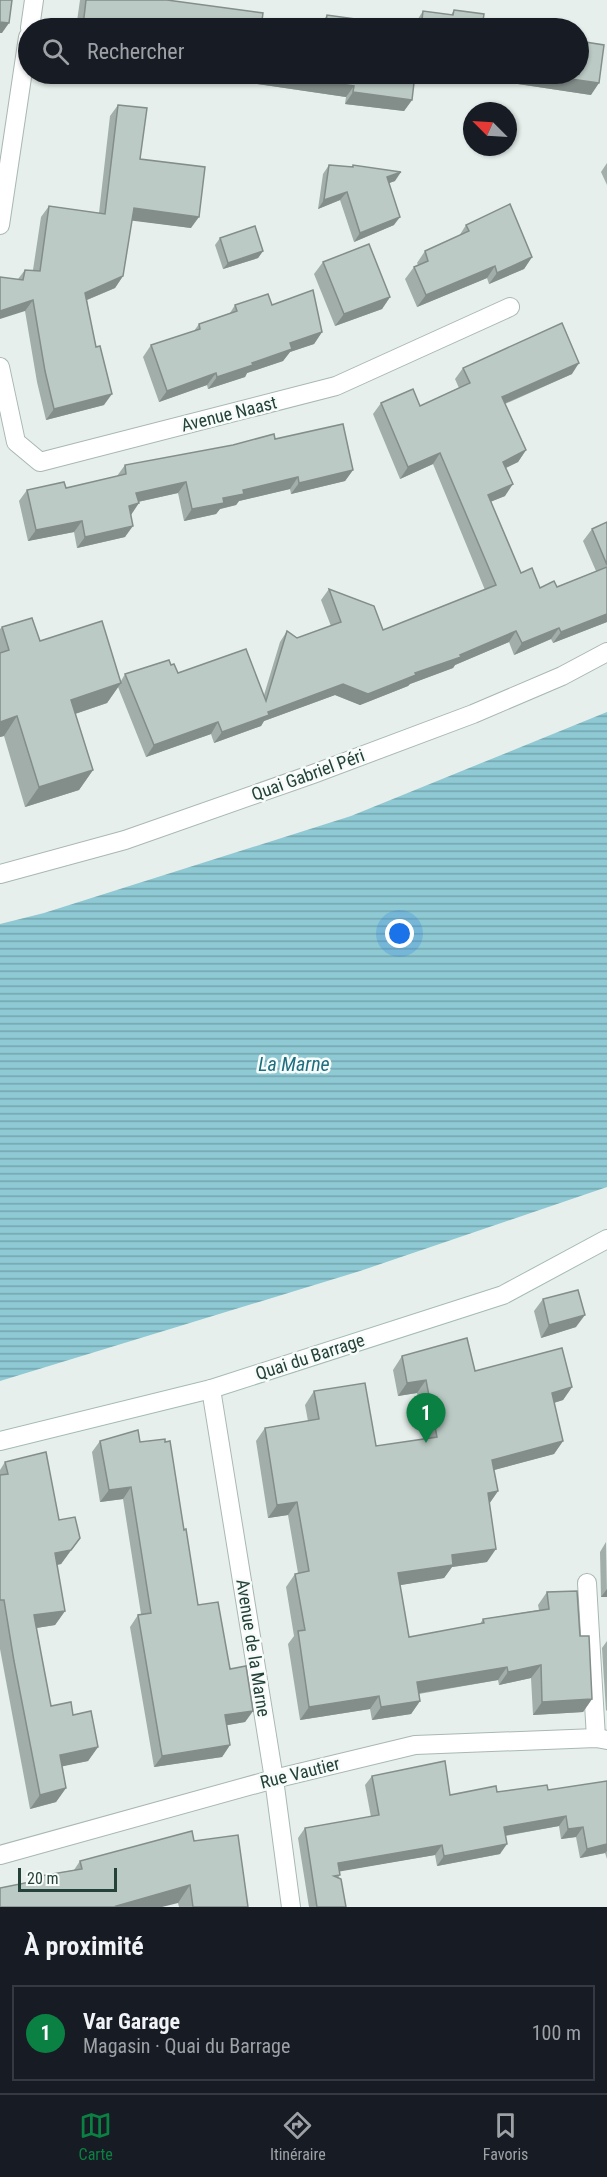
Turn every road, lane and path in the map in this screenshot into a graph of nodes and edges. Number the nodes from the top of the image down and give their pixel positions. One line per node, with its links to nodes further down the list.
1 (34, 0): 2 (street)
2 (31, 18)
3 (21, 84): 4 (street)
4 (0, 225)
5 (510, 307): 6 (street, Avenue Naast)
6 (0, 367)
7 (607, 652): 8 (street, Quai Gabriel Péri)
8 (0, 874)
9 (607, 1239): 10 (street, Quai du Barrage)
10 (211, 1389): 11 (street, Quai du Barrage); 14 (street, Avenue de la Marne)
11 (0, 1441)
12 (587, 1583): 13 (street)
13 (601, 1739): 14 (street, Rue Vautier)
14 (274, 1779): 15 (street, Rue Vautier); 16 (street, Avenue de la Marne)
15 (0, 1855)
16 (291, 1907)

